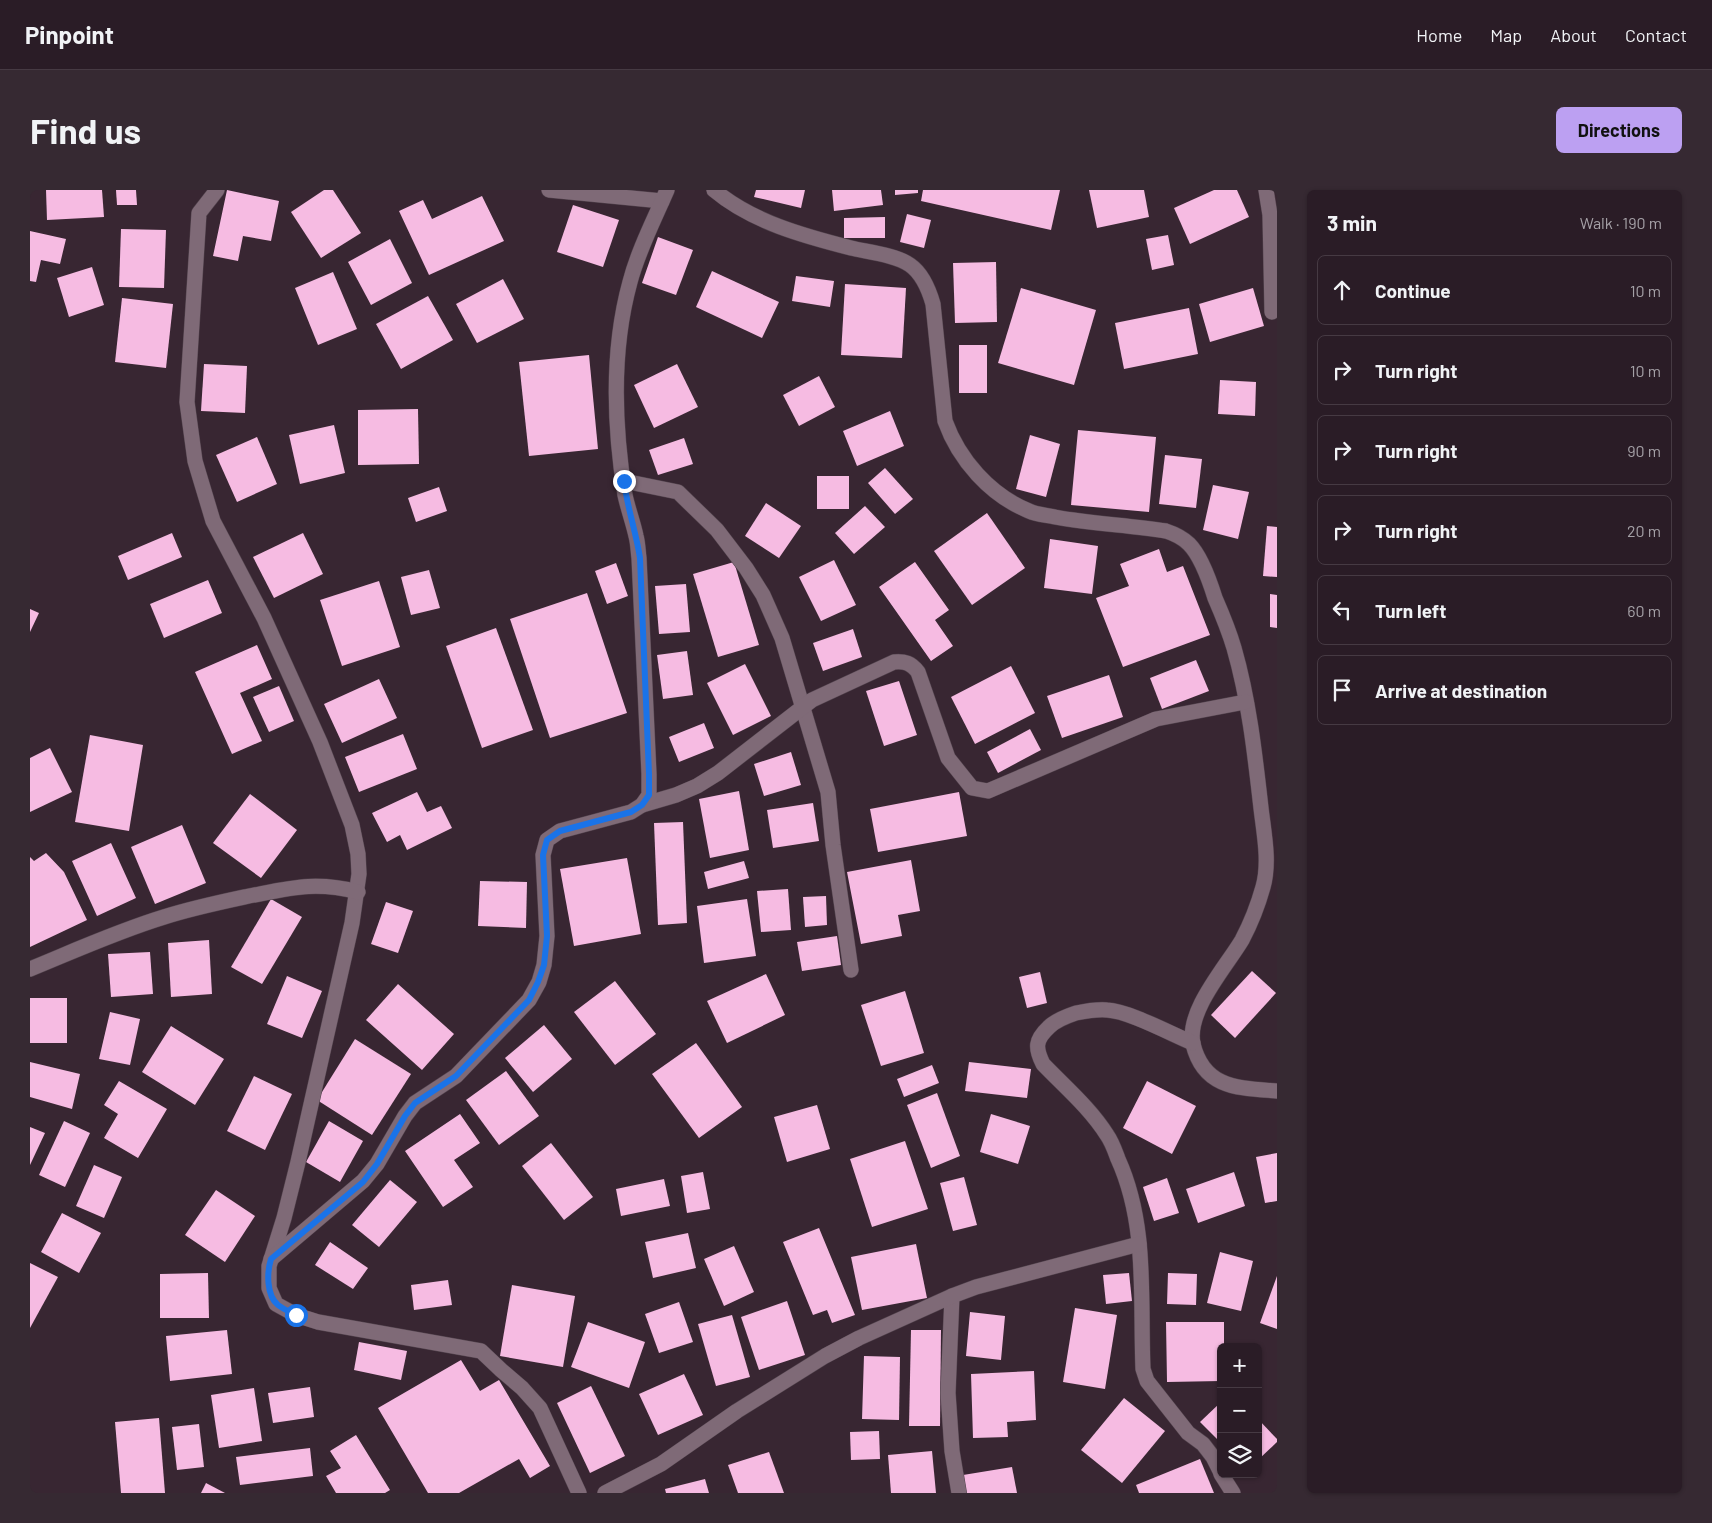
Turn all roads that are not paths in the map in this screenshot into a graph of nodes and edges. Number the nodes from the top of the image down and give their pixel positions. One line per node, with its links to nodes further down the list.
1 (217, 190): 12 (street)
2 (548, 190): 5 (street)
3 (714, 190): 8 (street)
4 (1266, 190): 6 (street)
5 (664, 196): 7 (street)
6 (1272, 312)
7 (624, 481): 9 (street); 10 (street)
8 (1245, 702): 9 (street); 11 (street)
9 (803, 705): 10 (street); 14 (street)
10 (642, 805): 18 (street)
11 (1270, 884): 15 (street)
12 (358, 892): 13 (street); 18 (street)
13 (30, 969)
14 (851, 970)
15 (1193, 1043): 16 (street); 17 (street)
16 (1277, 1091)
17 (1139, 1244): 19 (street); 20 (street)
18 (271, 1259): 22 (street)
19 (952, 1296): 23 (street); 24 (street)
20 (1217, 1466)
21 (1224, 1478): 25 (street)
22 (579, 1493)
23 (605, 1493)
24 (959, 1493)
25 (1233, 1493)

